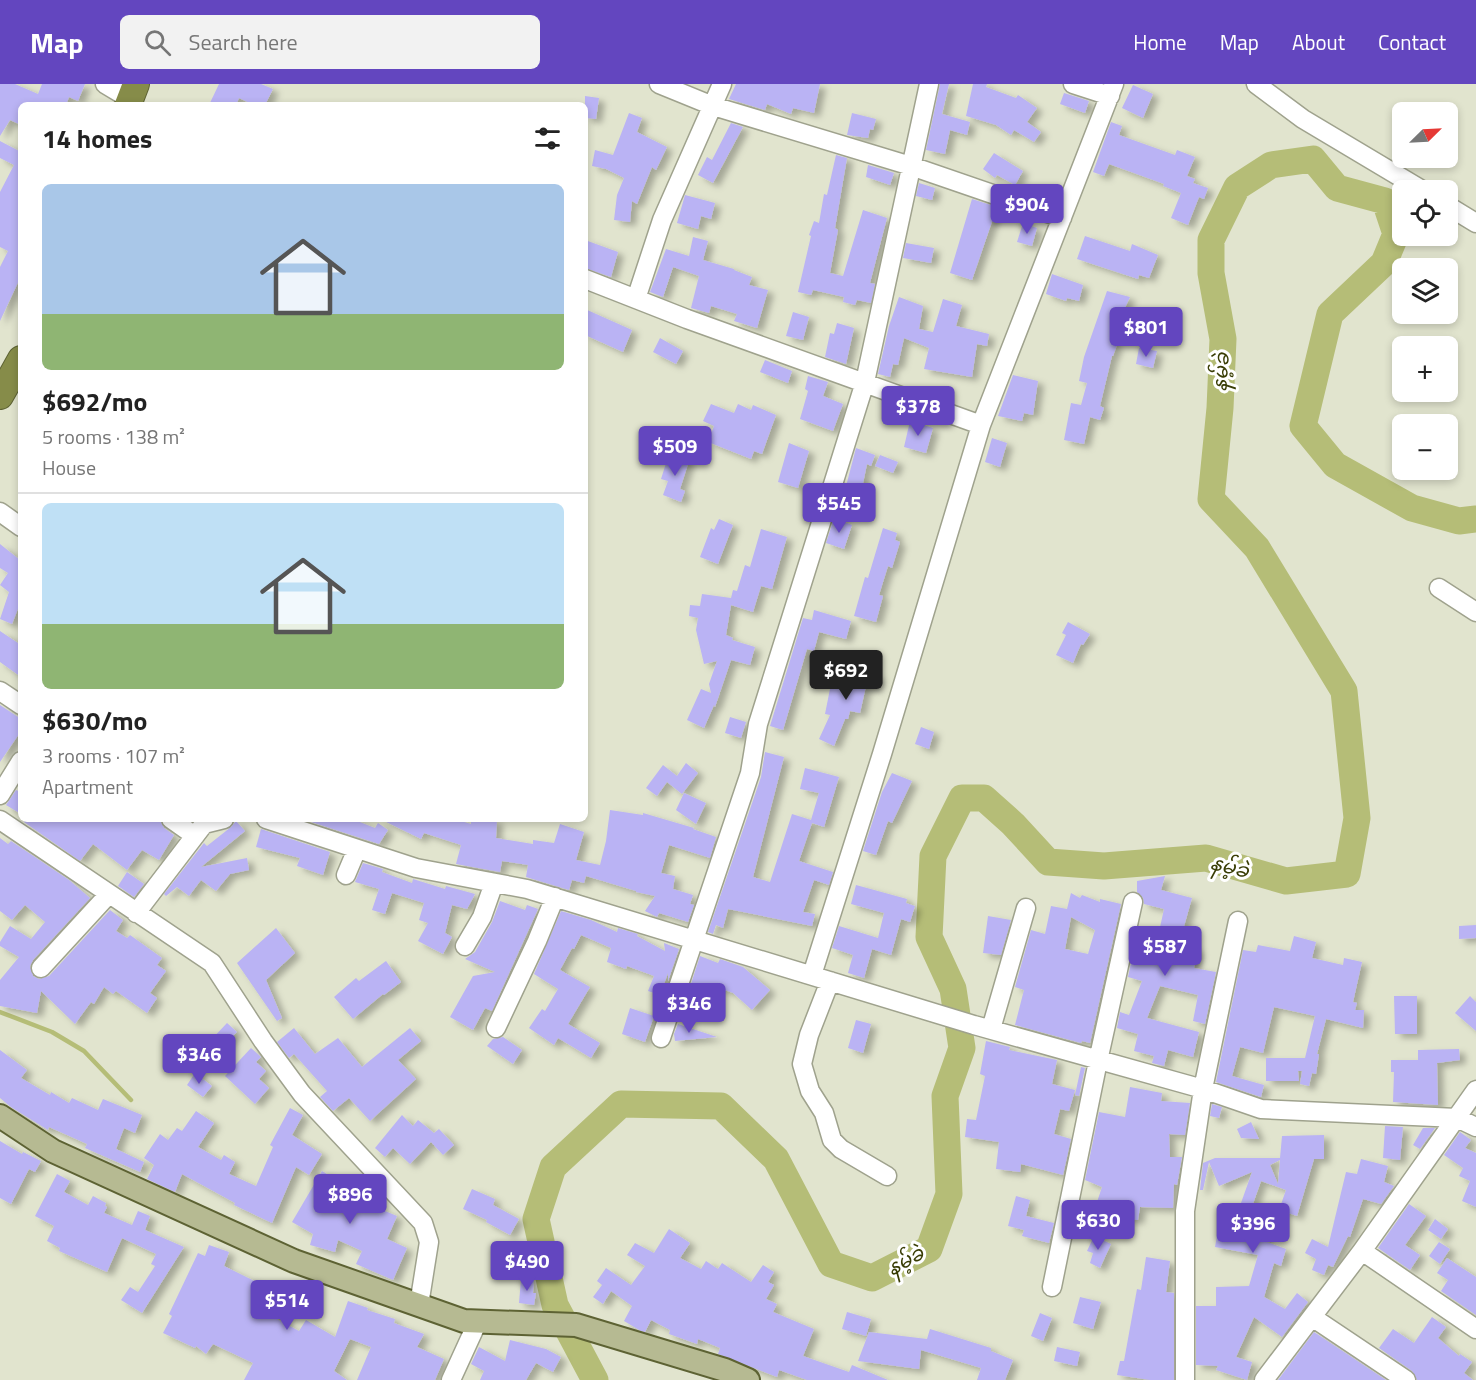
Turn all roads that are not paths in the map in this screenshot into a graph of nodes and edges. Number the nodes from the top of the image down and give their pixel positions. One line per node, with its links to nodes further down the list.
1 (105, 84): 8 (street)
2 (659, 84): 9 (street)
3 (722, 84): 9 (street)
4 (929, 84): 10 (street)
5 (1073, 84): 7 (street)
6 (1256, 84): 11 (street)
7 (1112, 90): 13 (street)
8 (131, 96)
9 (713, 106): 10 (street); 16 (street)
10 (911, 166): 13 (street); 18 (street)
11 (1405, 180)
12 (1458, 212): 14 (street)
13 (1062, 218): 20 (street)
14 (1476, 223)
15 (588, 280): 16 (street)
16 (636, 299): 18 (street)
17 (18, 364): 19 (highway)
18 (866, 382): 20 (street); 43 (street)
19 (0, 396)
20 (981, 425): 46 (street)
21 (0, 512): 22 (street)
22 (18, 525)
23 (1439, 588): 24 (street)
24 (1476, 612)
25 (0, 691): 26 (street)
26 (18, 703)
27 (18, 766): 28 (street)
28 (0, 795)
29 (0, 820): 37 (street)
30 (175, 822): 33 (street)
31 (214, 822): 33 (street)
32 (275, 822): 34 (street)
33 (195, 836): 41 (street)
34 (357, 849): 35 (street); 36 (street)
35 (346, 875)
36 (494, 883): 38 (street); 44 (street)
37 (109, 894): 41 (street); 45 (street)
38 (555, 897): 43 (street); 49 (street)
39 (1133, 902): 51 (street)
40 (1026, 908): 48 (street)
41 (136, 913): 60 (street)
42 (1238, 921): 52 (street)
43 (693, 939): 46 (street); 50 (street)
44 (465, 946)
45 (41, 968)
46 (812, 975): 47 (street)
47 (830, 981): 48 (street); 57 (street)
48 (983, 1027): 51 (street)
49 (496, 1028)
50 (661, 1038)
51 (1098, 1060): 52 (street); 59 (street)
52 (1203, 1089): 55 (street); 66 (street)
53 (1476, 1090): 55 (street)
54 (0, 1116): 60 (main road)
55 (1457, 1118): 56 (street); 58 (street)
56 (1476, 1127)
57 (886, 1176)
58 (1362, 1251): 61 (street); 63 (street)
59 (1052, 1287)
60 (419, 1305): 62 (main road)
61 (1312, 1317): 67 (street); 68 (street)
62 (478, 1321): 64 (street); 65 (main road)
63 (1476, 1329)
64 (451, 1380)
65 (748, 1380)
66 (1185, 1380)
67 (1264, 1380)
68 (1406, 1380)

